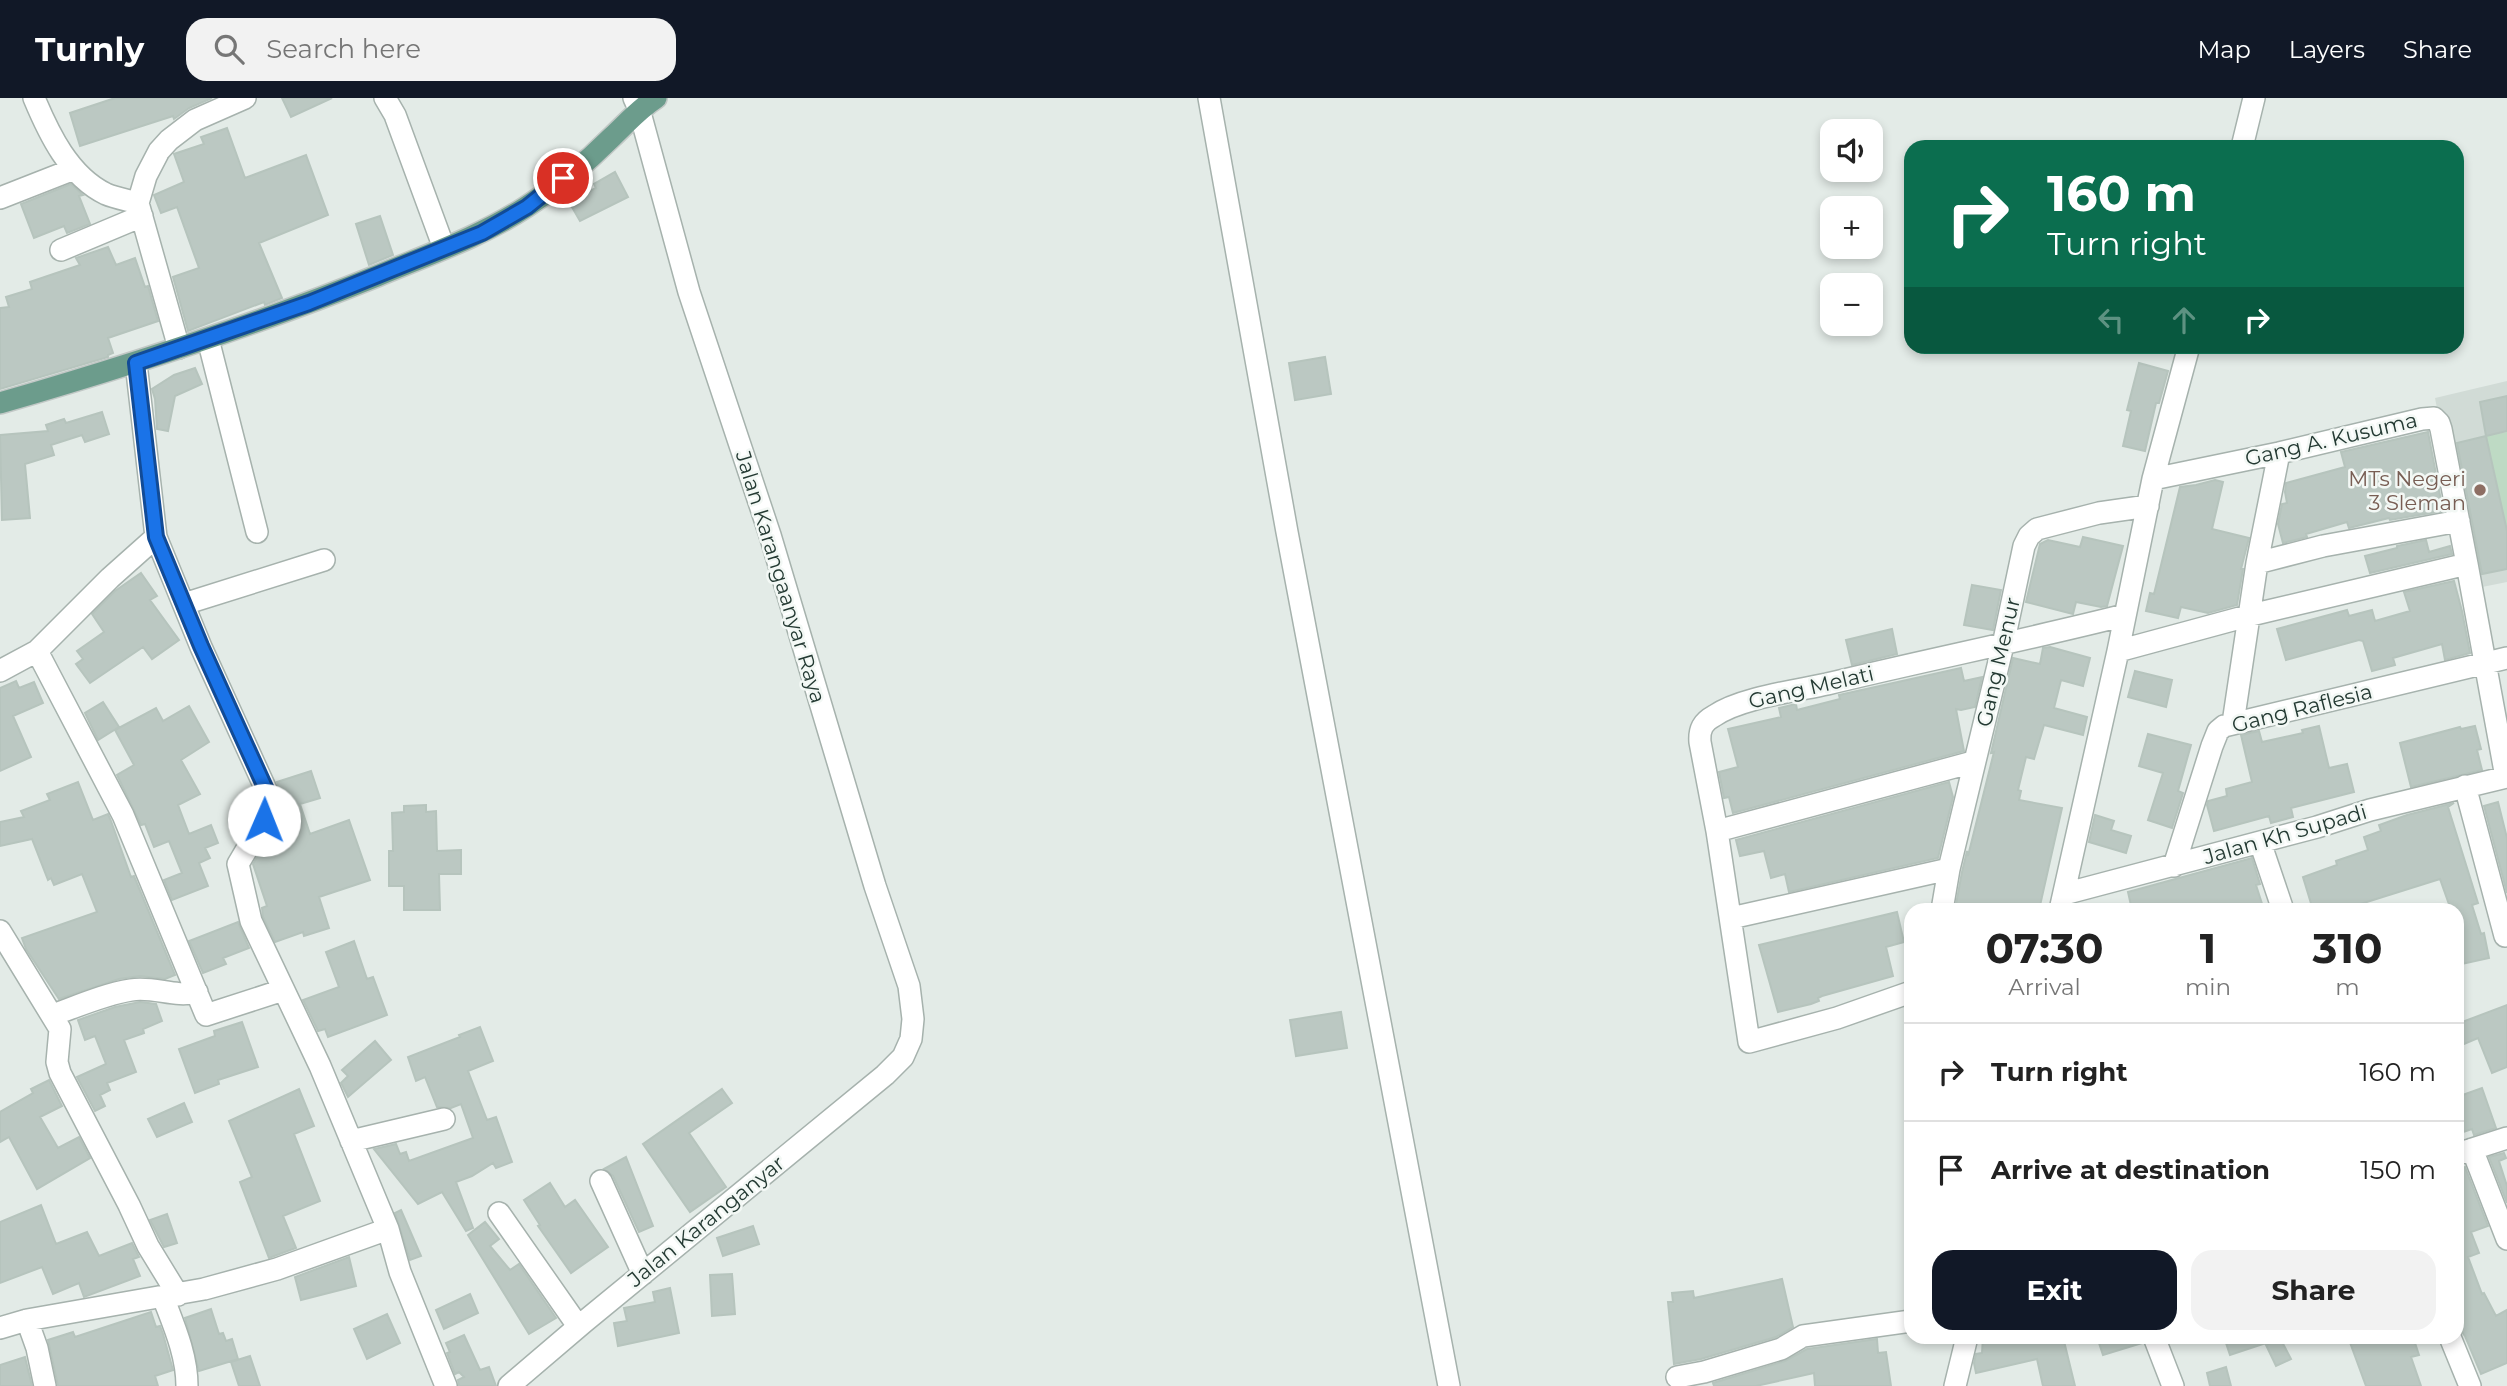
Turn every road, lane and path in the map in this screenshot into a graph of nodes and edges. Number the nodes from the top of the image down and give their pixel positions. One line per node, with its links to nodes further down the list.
1 (34, 98): 8 (street)
2 (245, 98): 10 (street)
3 (385, 98): 11 (street)
4 (1209, 98): 77 (street)
5 (2254, 98): 7 (street)
6 (643, 102): 11 (main road); 54 (street, Jalan Karangaanyar Raya)
7 (2244, 140)
8 (74, 169): 9 (street); 10 (street)
9 (0, 198)
10 (140, 209): 12 (street); 14 (street)
11 (444, 248): 13 (main road)
12 (61, 250)
13 (208, 339): 14 (main road); 22 (street)
14 (179, 348): 16 (main road)
15 (2187, 354): 19 (street)
16 (136, 363): 17 (main road); 23 (street)
17 (0, 403)
18 (2279, 453): 19 (street, Gang A. Kusuma); 21 (street, Gang A. Kusuma); 25 (street)
19 (2153, 479): 20 (street)
20 (2148, 506): 28 (street); 30 (street, Gang Menur)
21 (2459, 521): 25 (street); 26 (street, Gang A. Kusuma)
22 (257, 532)
23 (156, 537): 27 (street); 31 (street)
24 (324, 560): 27 (street)
25 (2258, 564): 29 (street)
26 (2467, 564): 29 (street); 34 (street, Gang A. Kusuma)
27 (184, 604): 50 (street)
28 (2125, 615): 30 (street, Gang Melati); 32 (street)
29 (2251, 615): 32 (street); 36 (street)
30 (2003, 645): 37 (street, Gang Menur); 40 (street, Gang Melati)
31 (37, 651): 35 (street); 51 (street)
32 (2119, 651): 44 (street)
33 (2507, 658): 34 (street, Gang Raflesia)
34 (2484, 663): 36 (street, Gang Raflesia); 38 (street, Gang A. Kusuma)
35 (0, 671)
36 (2233, 723): 42 (street, Gang Raflesia)
37 (1973, 762): 40 (street); 43 (street, Gang Menur)
38 (2507, 777): 39 (street, Jalan Kh Supadi)
39 (2465, 786): 41 (street, Jalan Kh Supadi); 49 (street)
40 (1717, 831): 47 (street, Gang Melati)
41 (2260, 842): 42 (street, Jalan Kh Supadi); 46 (street)
42 (2174, 866): 44 (street, Jalan Kh Supadi)
43 (1949, 869): 45 (street, Gang Menur); 47 (street)
44 (2062, 902)
45 (1943, 903)
46 (2281, 903)
47 (1731, 918): 52 (street, Gang Melati)
48 (0, 931): 53 (street)
49 (2505, 936)
50 (283, 990): 51 (street); 57 (street)
51 (197, 992): 53 (street)
52 (1904, 994)
53 (53, 1015): 64 (street)
54 (903, 1057): 63 (street, Jalan Karanganyar)
55 (444, 1119): 57 (street)
56 (2507, 1138): 58 (street)
57 (351, 1141): 61 (street)
58 (2465, 1152): 62 (street)
59 (601, 1181): 63 (street)
60 (499, 1213): 67 (street)
61 (388, 1229): 64 (street); 75 (street)
62 (2507, 1239)
63 (643, 1274): 67 (street, Jalan Karanganyar)
64 (171, 1296): 65 (street); 74 (street)
65 (27, 1320): 68 (street); 73 (street)
66 (1904, 1322): 72 (street)
67 (578, 1326): 76 (street, Jalan Karanganyar)
68 (0, 1328)
69 (1965, 1344): 78 (street)
70 (2157, 1344): 79 (street)
71 (2453, 1344): 80 (street)
72 (1677, 1377)
73 (45, 1386)
74 (187, 1386)
75 (446, 1386)
76 (509, 1386)
77 (1449, 1386)
78 (1955, 1386)
79 (2173, 1386)
80 (2470, 1386)

